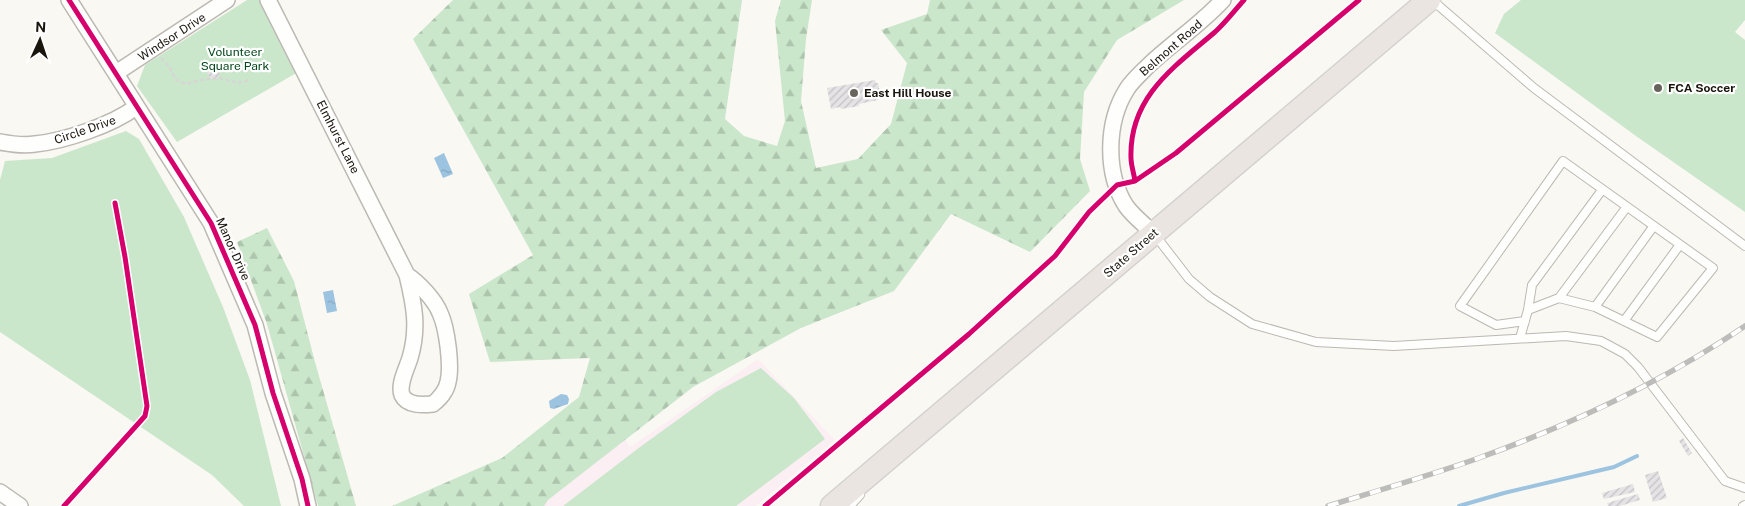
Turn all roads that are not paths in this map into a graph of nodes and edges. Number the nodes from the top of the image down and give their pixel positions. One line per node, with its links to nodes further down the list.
1 (69, 0): 6 (street, Manor Drive)
2 (227, 0): 6 (street, Windsor Drive)
3 (268, 0): 15 (street, Elmhurst Lane)
4 (1222, 0): 12 (street, Belmont Road)
5 (1431, 0): 12 (main road, State Street); 14 (lane)
6 (116, 73): 7 (street, Manor Drive)
7 (136, 107): 8 (street, Circle Drive); 26 (street, Manor Drive)
8 (0, 142)
9 (1602, 190): 10 (lane); 18 (lane); 19 (lane)
10 (1626, 208): 11 (lane); 16 (lane)
11 (1653, 226): 13 (lane); 17 (lane)
12 (1153, 233): 21 (lane); 22 (main road, State Street)
13 (1679, 246): 20 (lane); 20 (lane)
14 (1745, 246)
15 (407, 275): 15 (street, Elmhurst Lane)
16 (1559, 298): 17 (lane); 18 (lane)
17 (1595, 307): 20 (lane)
18 (1528, 310): 19 (lane)
19 (1525, 321): 21 (lane)
20 (1624, 321)
21 (1520, 338): 23 (lane)
22 (903, 447): 27 (main road, State Street); 28 (lane)
23 (1745, 488)
24 (0, 492): 25 (street)
25 (20, 506)
26 (308, 506)
27 (832, 506)
28 (850, 506)

